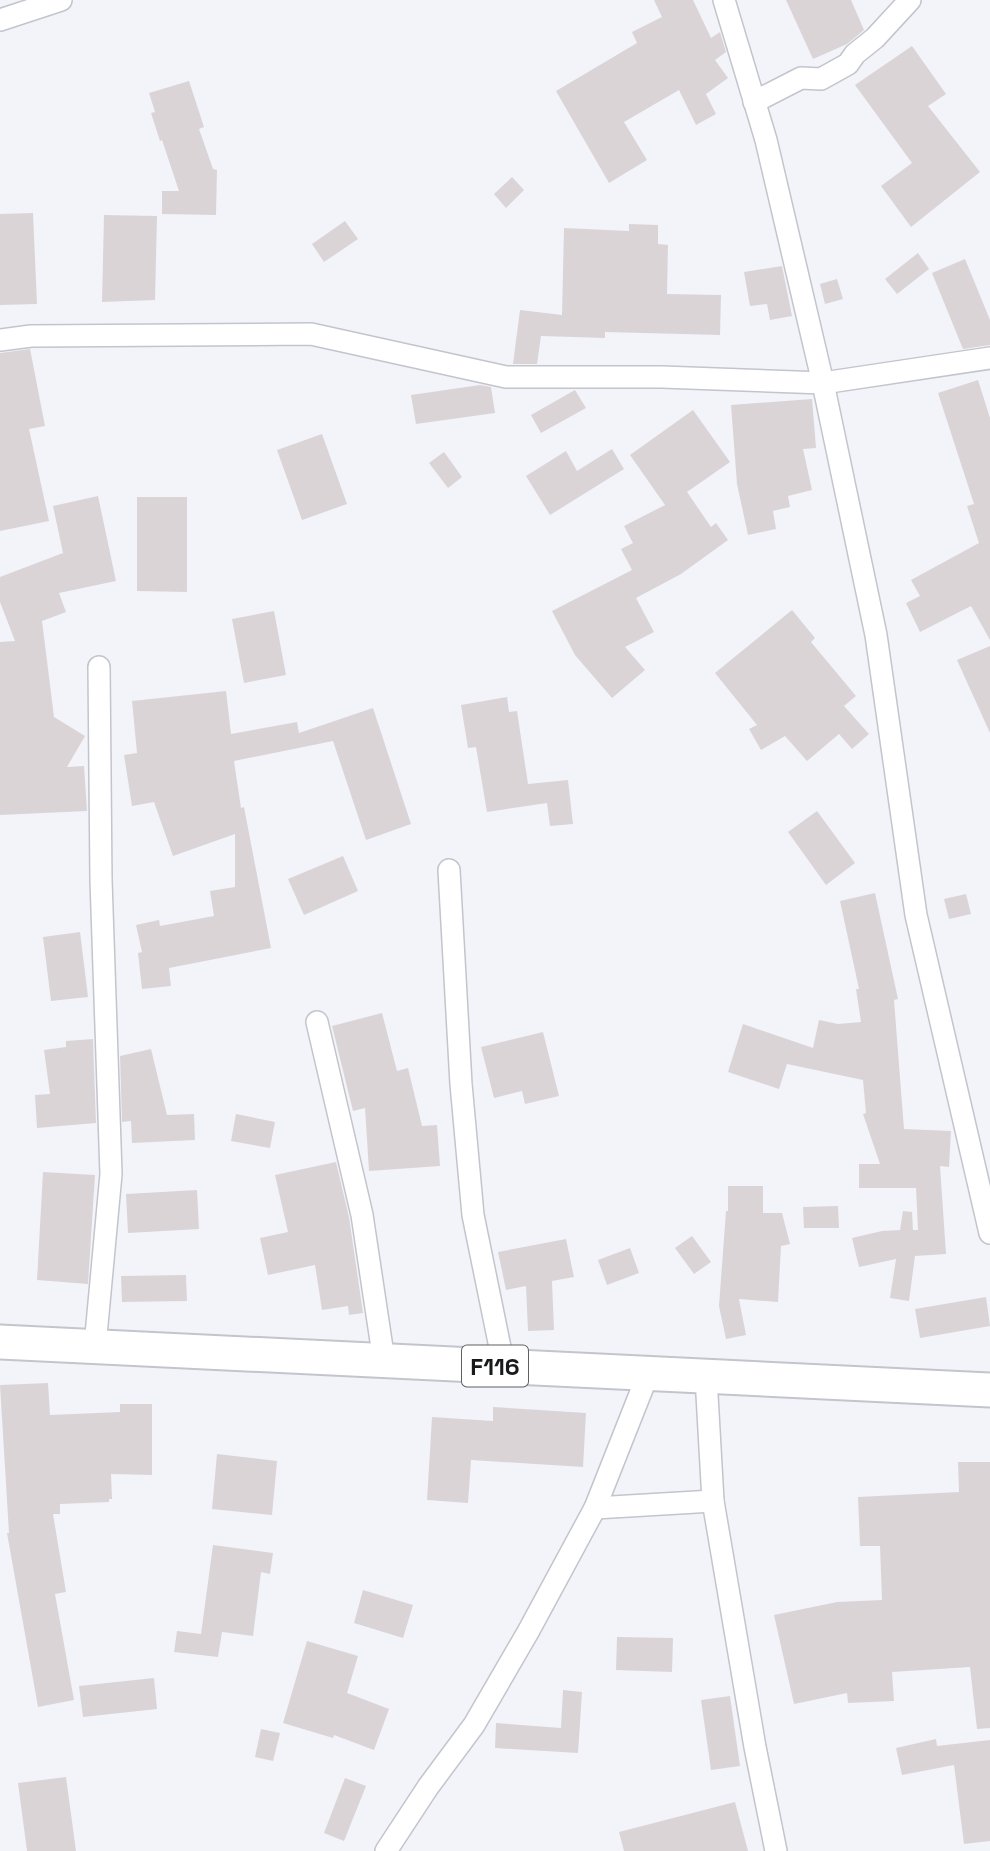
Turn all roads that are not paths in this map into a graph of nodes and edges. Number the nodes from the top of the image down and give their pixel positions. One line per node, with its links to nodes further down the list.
1 (61, 0): 4 (street)
2 (724, 0): 5 (street)
3 (910, 0): 5 (street)
4 (0, 20)
5 (754, 102): 8 (street)
6 (0, 340): 8 (street)
7 (990, 358): 8 (street)
8 (823, 383): 12 (street)
9 (99, 667): 14 (street)
10 (449, 870): 16 (street)
11 (317, 1022): 15 (street)
12 (990, 1233)
13 (0, 1342): 14 (main road, F116)
14 (96, 1346): 15 (main road, F116)
15 (384, 1361): 16 (main road, F116)
16 (503, 1367): 17 (main road, F116)
17 (648, 1374): 18 (main road, F116); 21 (street)
18 (706, 1377): 19 (main road, F116); 20 (street)
19 (990, 1390)
20 (713, 1501): 21 (street); 23 (street)
21 (595, 1508): 22 (street)
22 (386, 1851)
23 (776, 1851)

